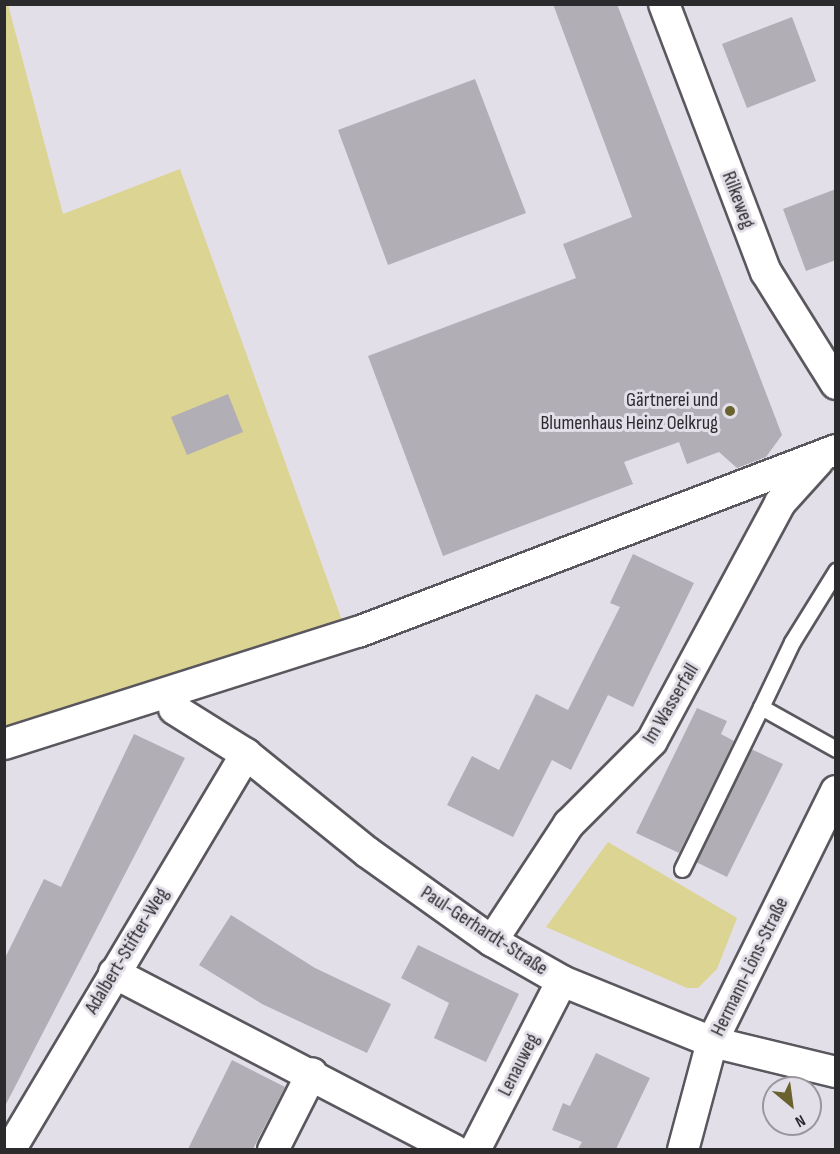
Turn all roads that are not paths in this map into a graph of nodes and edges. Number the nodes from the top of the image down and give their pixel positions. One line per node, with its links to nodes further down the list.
1 (664, 4): 2 (street, Rilkeweg)
2 (836, 384)
3 (832, 452): 7 (street); 12 (street, Im Wasserfall)
4 (836, 571): 5 (lane)
5 (761, 707): 8 (lane); 11 (lane)
6 (174, 709): 9 (street, Paul-Gerhardt-Straße)
7 (4, 744)
8 (836, 749)
9 (246, 754): 12 (street, Paul-Gerhardt-Straße); 13 (street, Adalbert-Stifter-Weg)
10 (836, 791): 15 (street, Hermann-Löns-Straße)
11 (682, 869)
12 (492, 940): 14 (street, Paul-Gerhardt-Straße)
13 (114, 973): 17 (street); 18 (street, Adalbert-Stifter-Weg)
14 (562, 981): 15 (street, Paul-Gerhardt-Straße); 21 (street, Lenauweg)
15 (712, 1042): 16 (street, Paul-Gerhardt-Straße); 22 (street, Hermann-Löns-Straße)
16 (836, 1072)
17 (312, 1073): 19 (street); 20 (street)
18 (10, 1149)
19 (273, 1149)
20 (454, 1149)
21 (475, 1149)
22 (683, 1149)

